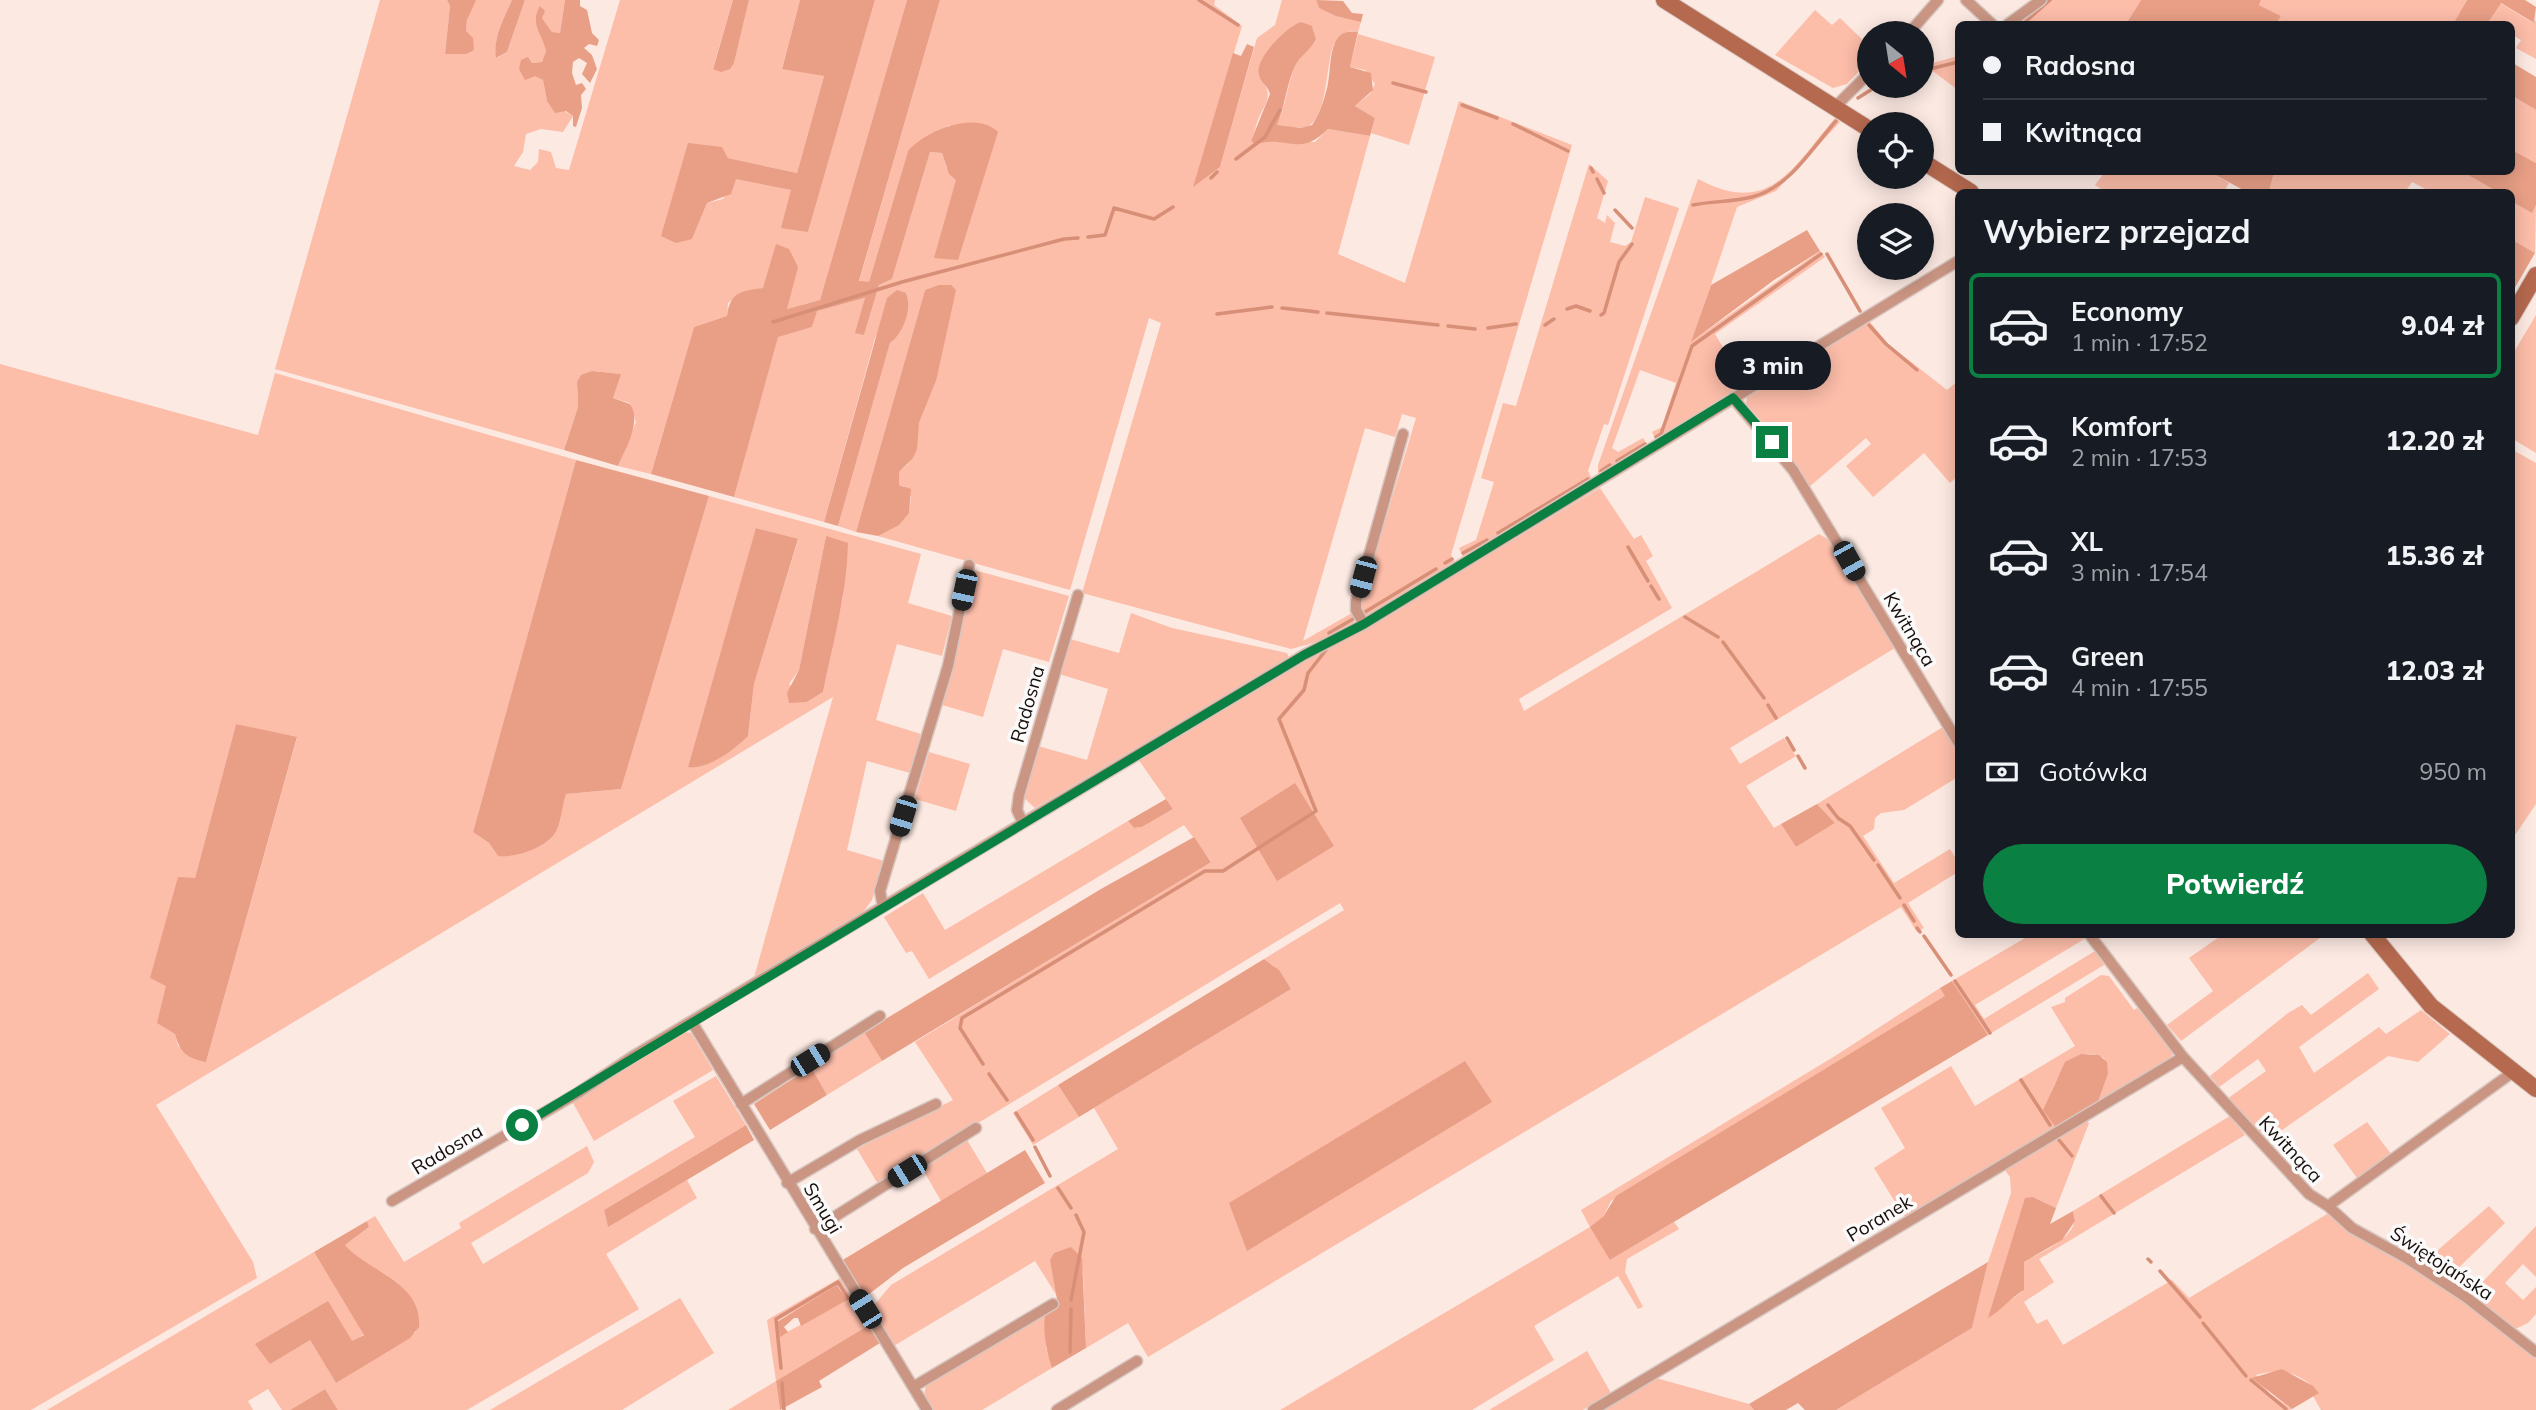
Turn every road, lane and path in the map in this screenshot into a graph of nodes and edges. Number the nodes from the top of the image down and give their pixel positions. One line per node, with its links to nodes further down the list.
1 (1664, 0): 9 (street)
2 (1938, 0): 5 (street)
3 (1966, 0): 6 (street)
4 (2041, 0): 7 (street)
5 (1920, 21)
6 (1989, 21)
7 (2012, 21)
8 (1857, 85): 9 (street)
9 (1834, 108): 10 (street)
10 (1857, 122)
11 (1934, 169): 12 (street)
12 (1966, 189)
13 (1955, 263): 16 (street, Radosna)
14 (2536, 275): 15 (street)
15 (2515, 311)
16 (1733, 398): 20 (street, Radosna); 21 (street, Kwitnąca)
17 (1403, 434): 20 (street)
18 (969, 565): 23 (street)
19 (1078, 595): 22 (street, Radosna)
20 (1364, 624): 22 (street, Radosna)
21 (1955, 737)
22 (1023, 823): 23 (street, Radosna)
23 (883, 907): 27 (street, Radosna)
24 (2092, 938): 28 (street, Kwitnąca)
25 (2375, 938): 29 (street)
26 (880, 1016): 31 (street)
27 (692, 1022): 31 (street, Smugi); 35 (street, Radosna)
28 (2183, 1057): 36 (street, Kwitnąca); 44 (street, Poranek)
29 (2513, 1072): 30 (street); 36 (street, Kwitnąca)
30 (2536, 1089)
31 (741, 1104): 34 (street, Smugi)
32 (936, 1104): 34 (street)
33 (976, 1128): 37 (street)
34 (788, 1183): 37 (street, Smugi)
35 (392, 1201)
36 (2328, 1206): 39 (street, Świętojańska)
37 (815, 1229): 41 (street, Smugi)
38 (1053, 1304): 41 (street)
39 (2536, 1352)
40 (1137, 1361): 43 (street)
41 (913, 1387): 42 (street, Smugi)
42 (927, 1410)
43 (1057, 1410)
44 (1593, 1410)

